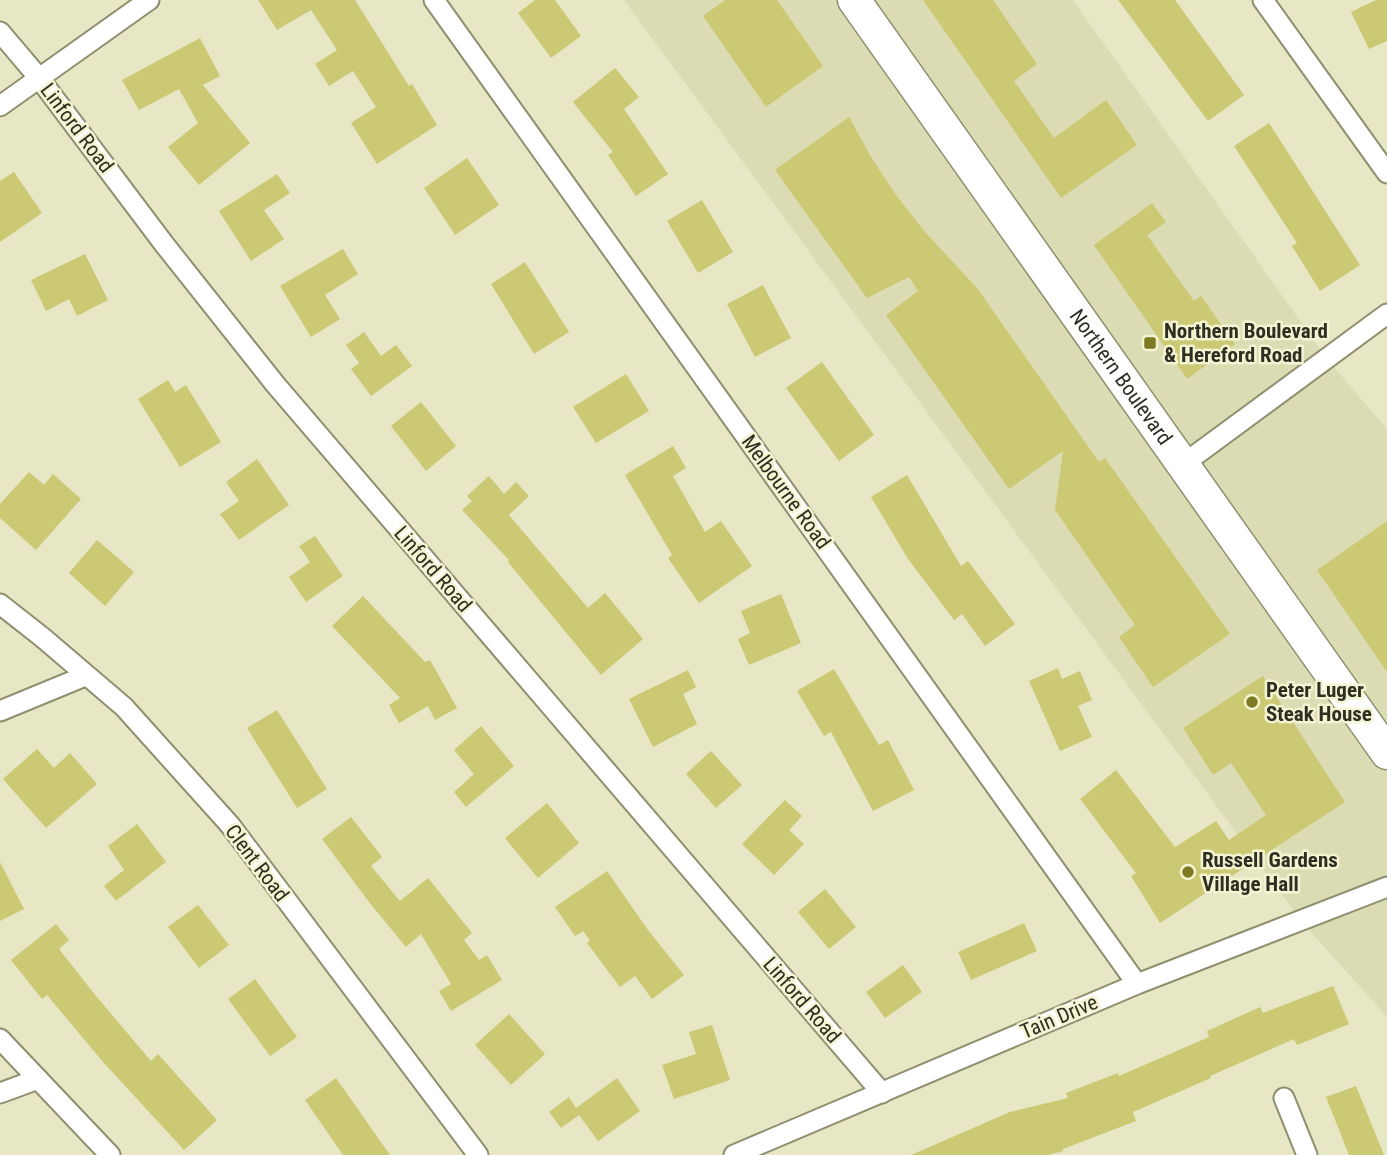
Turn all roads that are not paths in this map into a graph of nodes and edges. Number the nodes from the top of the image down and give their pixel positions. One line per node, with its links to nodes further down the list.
1 (149, 0): 6 (street)
2 (434, 0): 16 (street, Melbourne Road)
3 (854, 0): 10 (main road, Northern Boulevard)
4 (1266, 1): 8 (street)
5 (0, 32): 6 (street, Linford Road)
6 (39, 78): 7 (street); 20 (street, Linford Road)
7 (0, 106)
8 (1387, 173)
9 (1387, 314): 10 (street)
10 (1182, 465): 14 (main road, Northern Boulevard)
11 (0, 604): 12 (street, Clent Road)
12 (86, 676): 13 (street); 23 (street, Clent Road)
13 (0, 711)
14 (1387, 753)
15 (1387, 887): 16 (street, Tain Drive)
16 (1137, 984): 20 (street, Tain Drive)
17 (0, 1039): 18 (street)
18 (38, 1079): 19 (street); 22 (street)
19 (0, 1093)
20 (882, 1093): 24 (street, Tain Drive)
21 (1284, 1098): 25 (street)
22 (110, 1155)
23 (478, 1155)
24 (734, 1155)
25 (1307, 1155)

